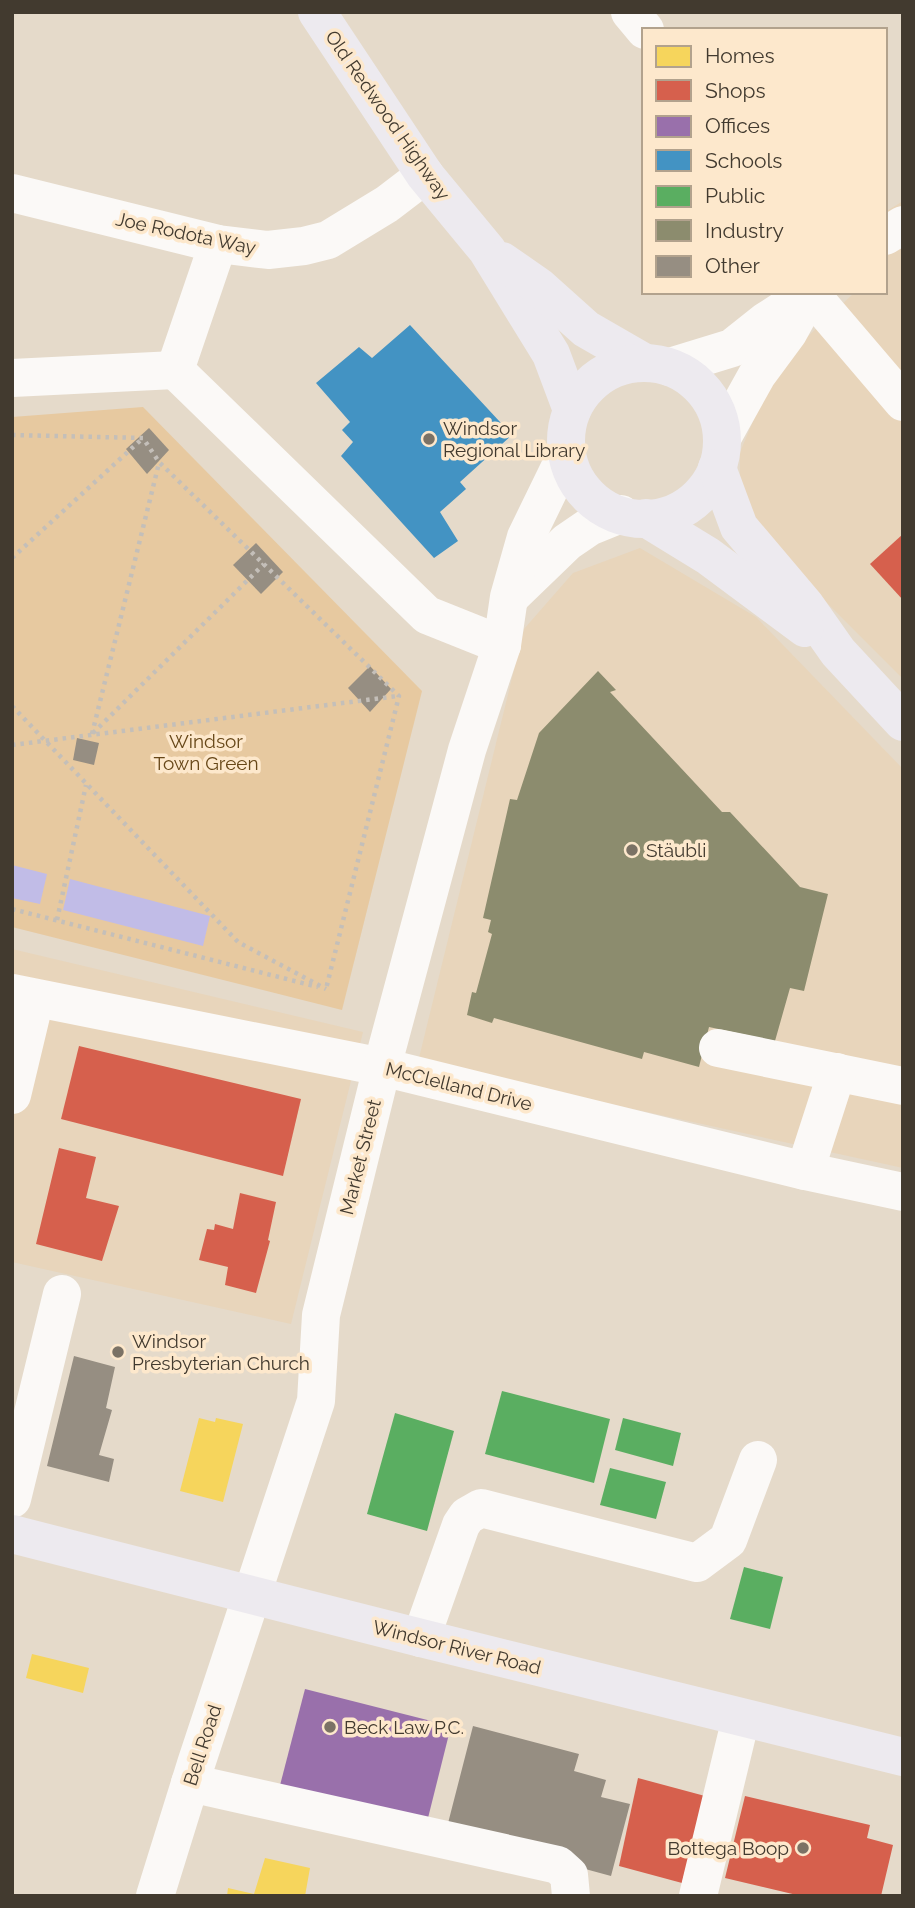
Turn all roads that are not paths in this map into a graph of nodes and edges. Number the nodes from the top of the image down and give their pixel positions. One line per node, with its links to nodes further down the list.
1 (317, 12): 4 (main road, Old Redwood Highway)
2 (630, 12): 3 (street)
3 (643, 28)
4 (425, 175): 8 (street, Joe Rodota Way); 9 (main road, Old Redwood Highway)
5 (12, 192): 8 (street, Joe Rodota Way)
6 (903, 225): 7 (street)
7 (887, 235)
8 (218, 244): 14 (street)
9 (486, 250): 13 (main road, Old Redwood Highway); 17 (main road, Old Redwood Highway)
10 (808, 294): 13 (street)
11 (809, 294): 19 (street)
12 (811, 294): 16 (street)
13 (658, 365): 17 (main road); 19 (main road)
14 (175, 370): 15 (street); 22 (street)
15 (12, 378)
16 (903, 402)
17 (572, 410): 18 (main road)
18 (566, 448): 20 (main road); 21 (street, Market Street)
19 (720, 453): 20 (main road); 23 (main road)
20 (633, 516): 21 (street); 23 (main road)
21 (509, 597): 22 (street, Market Street)
22 (502, 645): 27 (street, Market Street)
23 (838, 652): 24 (main road)
24 (903, 722)
25 (24, 996): 27 (street, McClelland Drive); 30 (street)
26 (718, 1048): 28 (street)
27 (382, 1068): 31 (street, McClelland Drive); 37 (street, Market Street)
28 (837, 1072): 29 (street); 31 (street)
29 (903, 1086)
30 (12, 1095)
31 (805, 1171): 32 (street, McClelland Drive)
32 (903, 1192)
33 (62, 1294): 35 (street)
34 (758, 1460): 38 (street)
35 (12, 1499)
36 (12, 1534): 37 (main road, Windsor River Road)
37 (252, 1596): 38 (main road, Windsor River Road); 41 (street, Bell Road)
38 (421, 1638): 39 (main road, Windsor River Road)
39 (741, 1718): 40 (main road, Windsor River Road); 44 (street)
40 (903, 1757)
41 (190, 1783): 42 (street, Bell Road); 43 (street)
42 (155, 1896)
43 (571, 1896)
44 (698, 1896)

